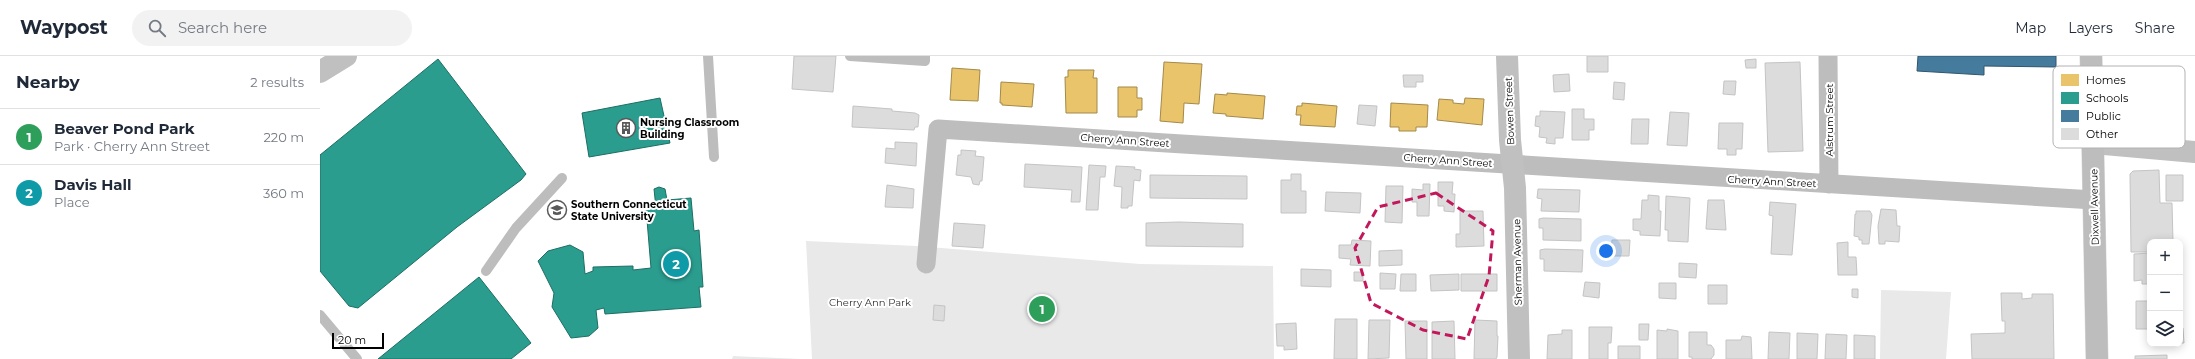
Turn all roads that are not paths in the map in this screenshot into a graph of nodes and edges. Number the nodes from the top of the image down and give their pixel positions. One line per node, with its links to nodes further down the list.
1 (346, 56): 9 (main road)
2 (708, 56): 13 (lane)
3 (850, 56): 4 (lane)
4 (925, 56)
5 (1507, 56): 14 (main road, Bowen Street)
6 (1828, 56): 16 (street, Alstrum Street)
7 (2091, 56): 8 (main road, Dixwell Avenue)
8 (2091, 66)
9 (320, 72)
10 (2093, 148): 17 (main road, Dixwell Avenue)
11 (2150, 148): 12 (main road)
12 (2195, 152)
13 (714, 157)
14 (1513, 165): 16 (street, Cherry Ann Street); 18 (street, Cherry Ann Street); 22 (main road, Sherman Avenue)
15 (562, 178): 19 (lane)
16 (1829, 184): 17 (street, Cherry Ann Street)
17 (2094, 200): 23 (main road, Dixwell Avenue)
18 (926, 264)
19 (486, 271)
20 (320, 315): 21 (lane)
21 (357, 359)
22 (1519, 359)
23 (2097, 359)

